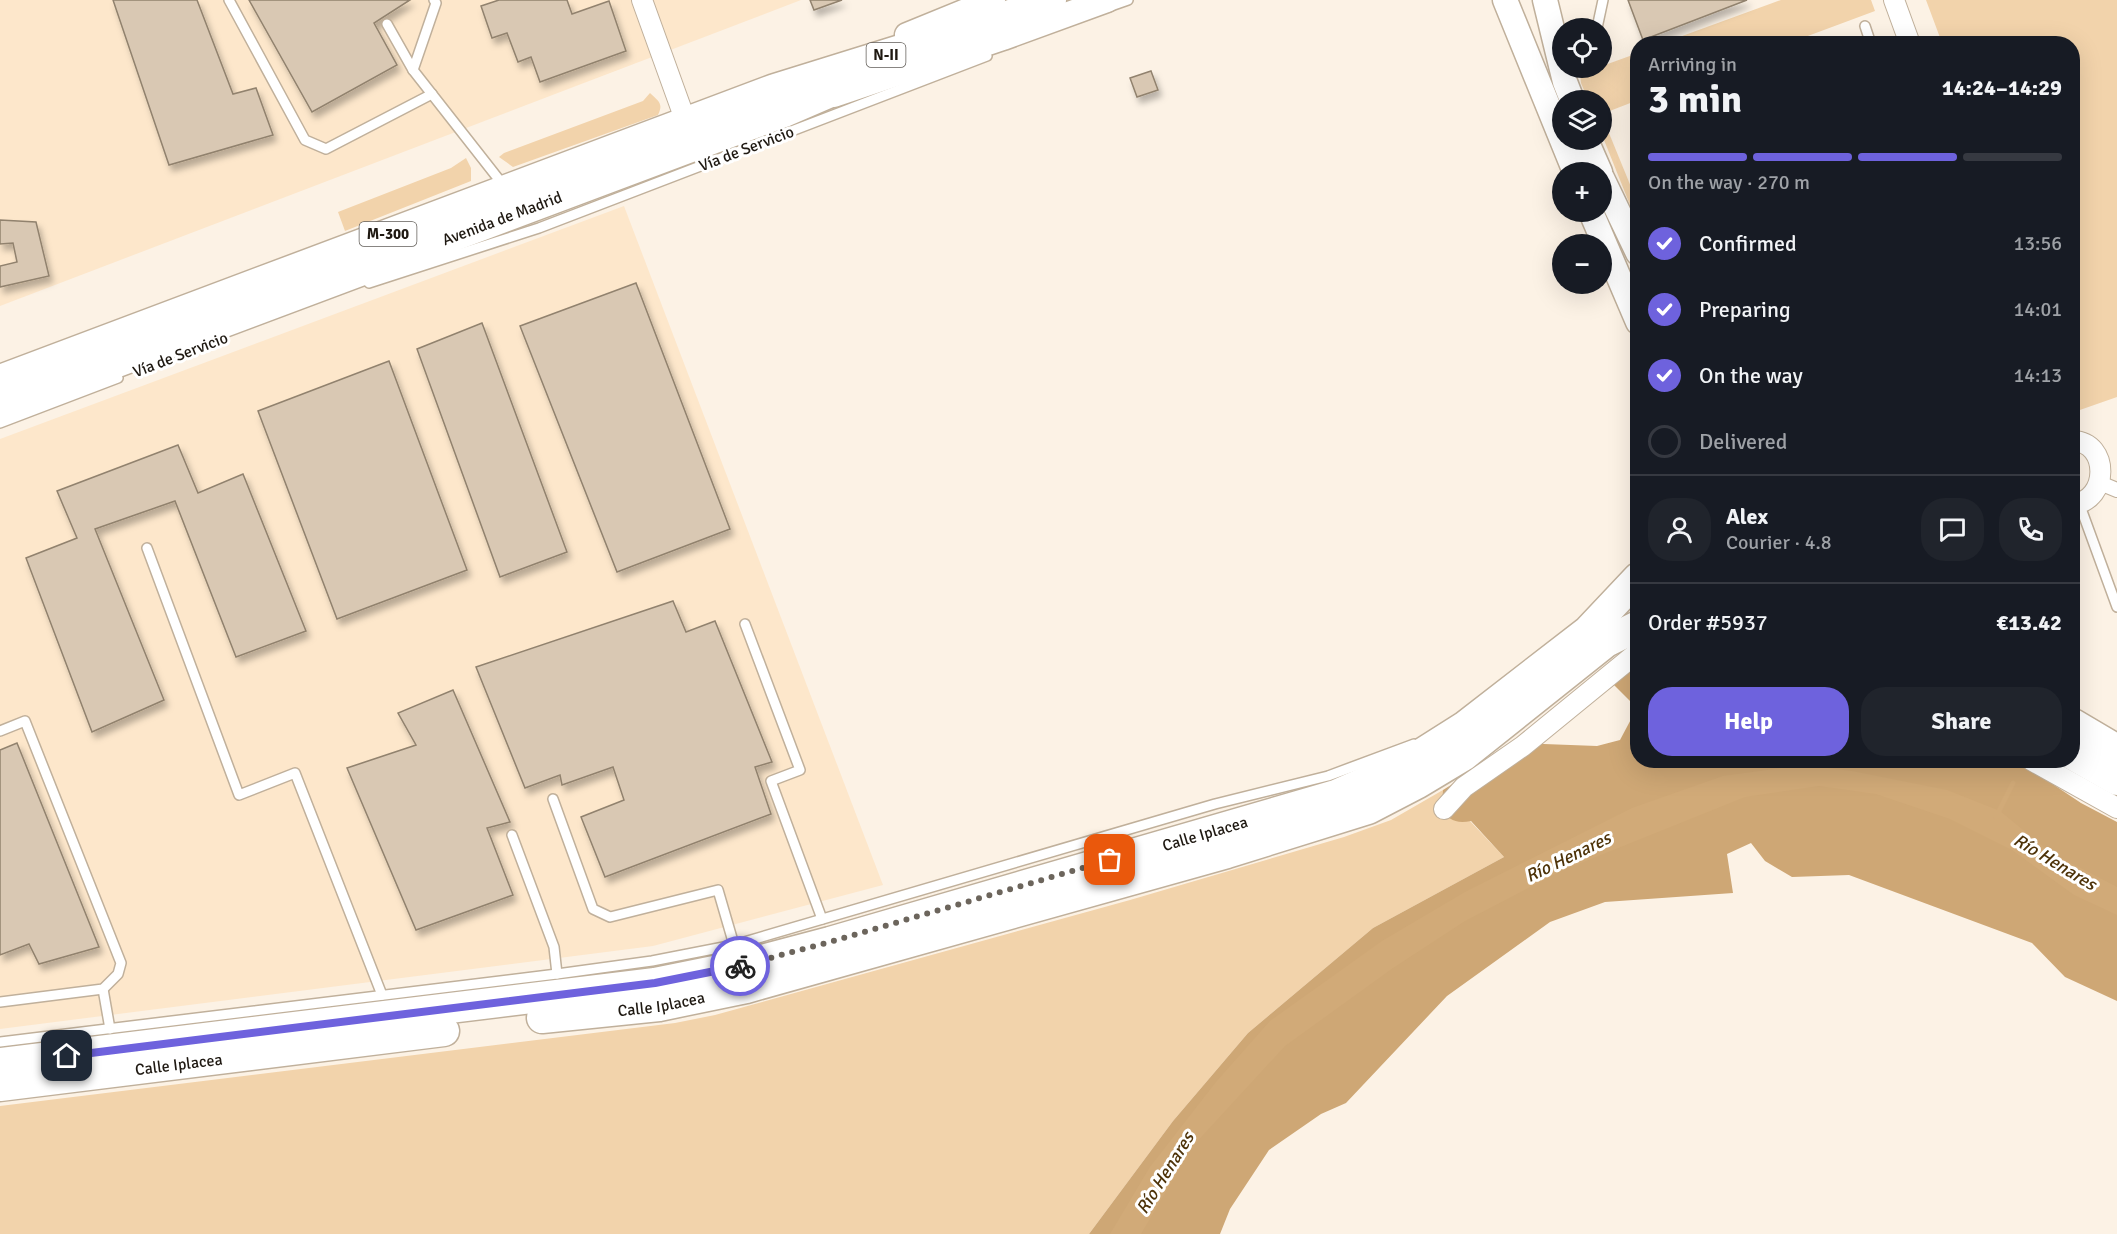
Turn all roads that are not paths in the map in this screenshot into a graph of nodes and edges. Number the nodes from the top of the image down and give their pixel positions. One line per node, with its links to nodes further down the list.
1 (229, 0): 21 (lane)
2 (434, 0): 20 (lane)
3 (642, 0): 23 (street)
4 (1051, 0): 11 (main road, Avenida de Madrid / N-II)
5 (1107, 0): 22 (street, M-300)
6 (1128, 0): 18 (lane)
7 (1505, 0): 24 (street)
8 (1545, 0): 15 (street)
9 (1603, 0): 12 (lane)
10 (1894, 0): 17 (street)
11 (995, 10): 22 (main road, Avenida de Madrid / N-II)
12 (1599, 18)
13 (387, 24): 20 (lane)
14 (1865, 26): 16 (lane)
15 (1552, 27)
16 (1868, 36)
17 (1907, 36)
18 (1018, 44)
19 (997, 52): 29 (lane, Vía de Servicio / M-300)
20 (413, 70): 21 (lane)
21 (432, 94): 25 (lane)
22 (780, 101): 23 (main road, Avenida de Madrid / M-300); 32 (main road, Avenida de Madrid / M-300)
23 (686, 122): 25 (main road, Avenida de Madrid / M-300)
24 (1571, 162)
25 (507, 191): 33 (main road, Avenida de Madrid / M-300)
26 (1612, 199): 28 (street)
27 (1595, 222): 30 (street)
28 (1630, 236)
29 (359, 286)
30 (1630, 303)
31 (294, 306): 32 (lane, Vía de Servicio / M-300)
32 (136, 364): 34 (main road, Avenida de Madrid / M-300); 35 (lane, Vía de Servicio / M-300)
33 (0, 380)
34 (0, 406)
35 (0, 423)
36 (2080, 443): 37 (street)
37 (2109, 486): 38 (street)
38 (2080, 501)
39 (2080, 513): 42 (lane)
40 (147, 548): 61 (lane)
41 (1630, 586): 46 (main road, Calle Iplacea)
42 (2117, 607)
43 (745, 624): 57 (lane)
44 (1630, 630): 66 (main road, Calle Iplacea)
45 (1630, 659): 55 (street)
46 (1464, 727): 57 (lane); 65 (main road, Calle Iplacea)
47 (2080, 728): 49 (main road)
48 (0, 731): 60 (lane)
49 (2117, 750)
50 (2080, 759): 52 (main road)
51 (2045, 768): 54 (street)
52 (2117, 780)
53 (553, 799): 58 (lane)
54 (2117, 808)
55 (1444, 809)
56 (512, 835): 59 (lane)
57 (822, 919): 58 (lane)
58 (734, 945): 59 (lane)
59 (557, 974): 61 (lane)
60 (103, 989): 62 (lane); 63 (lane)
61 (382, 995): 63 (lane)
62 (0, 1002)
63 (110, 1029): 64 (lane)
64 (0, 1042)
65 (0, 1063)
66 (0, 1086)

